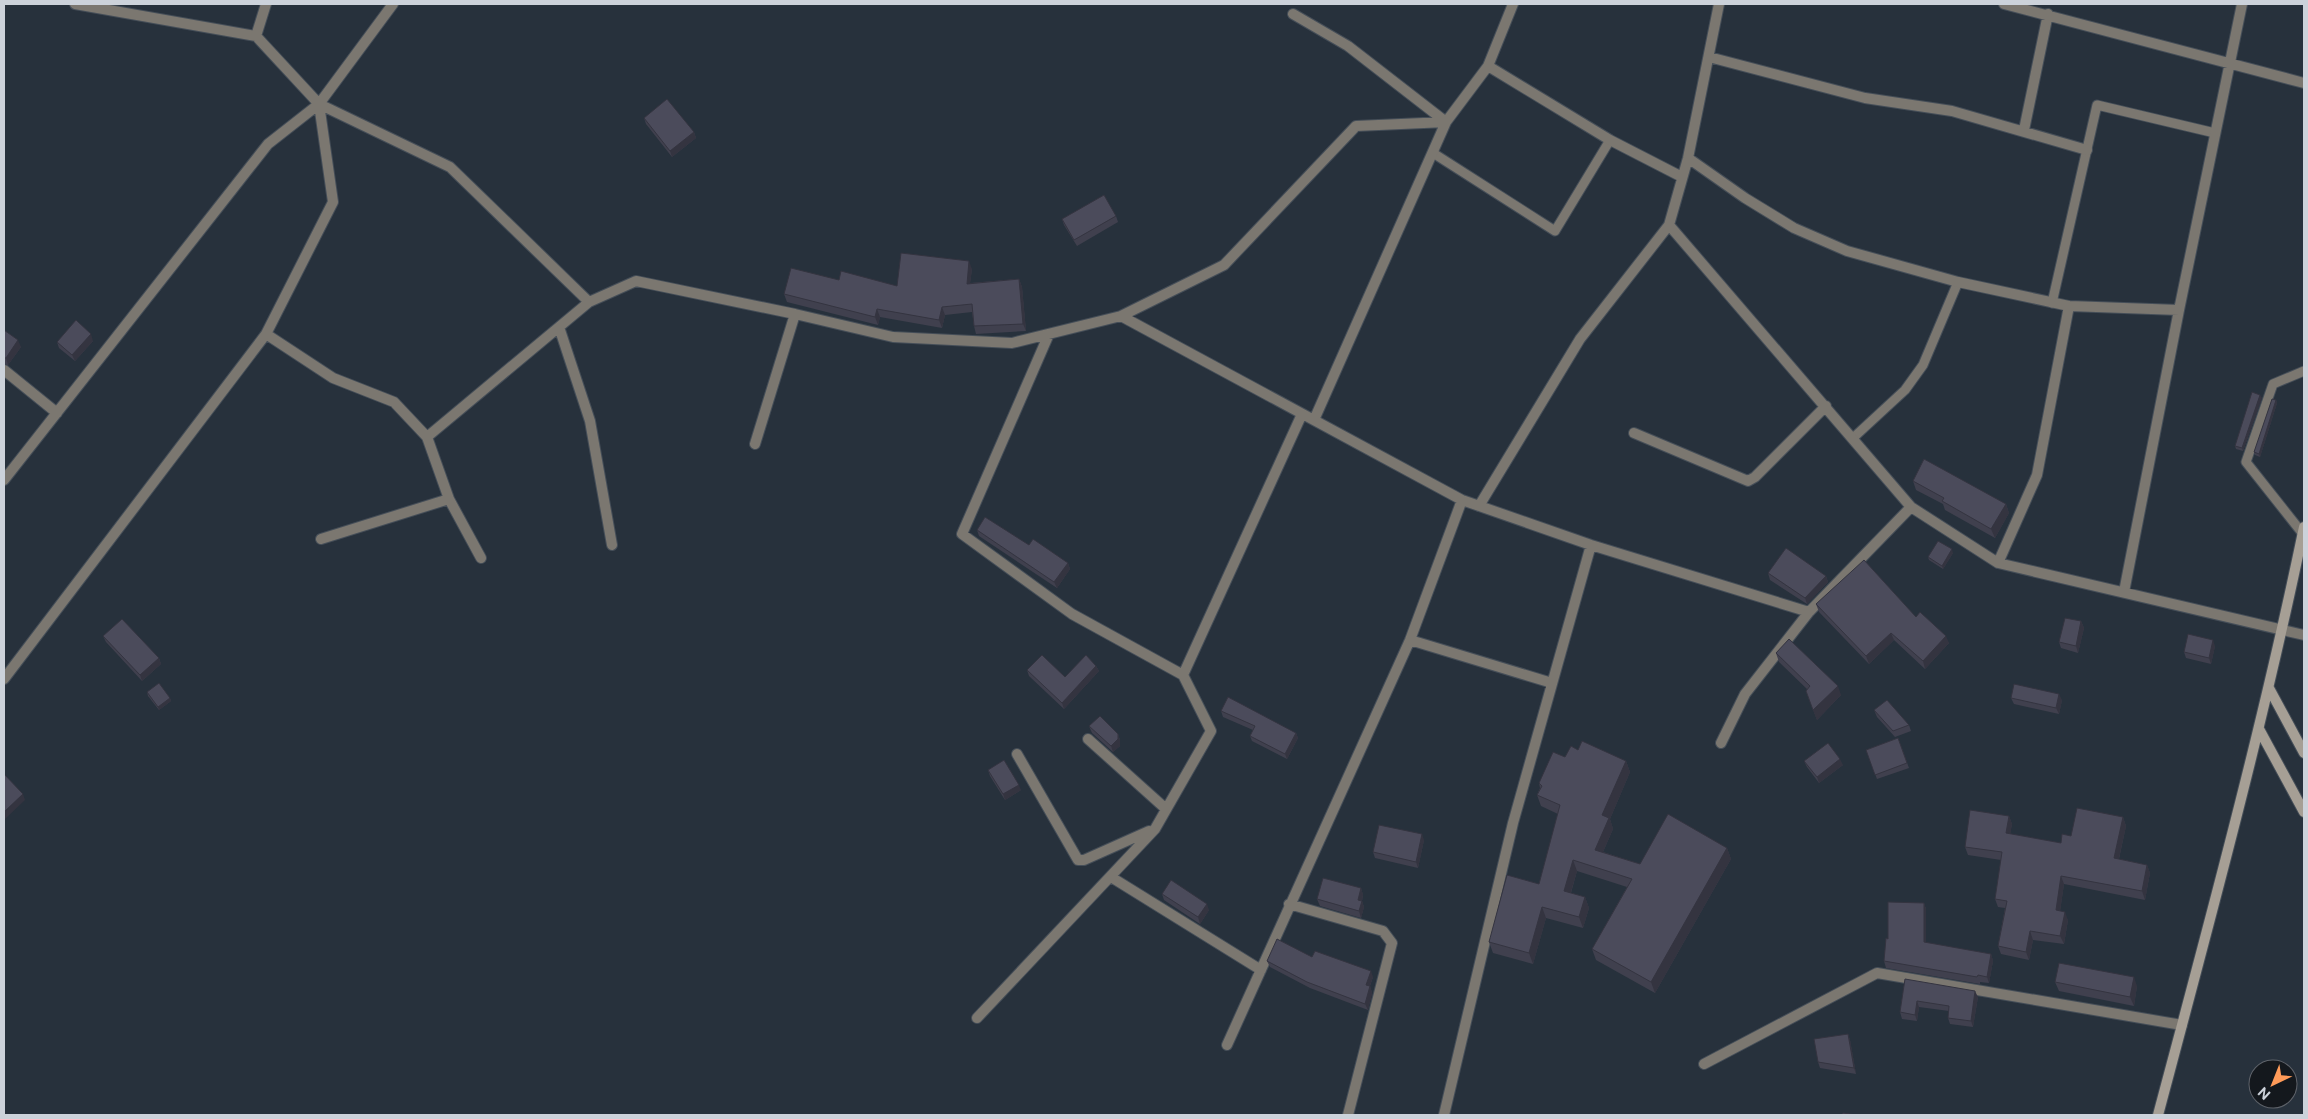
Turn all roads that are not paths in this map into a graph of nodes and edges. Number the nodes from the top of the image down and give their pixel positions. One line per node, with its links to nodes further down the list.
1 (266, 4): 10 (street)
2 (393, 4): 15 (street)
3 (1513, 4): 13 (street)
4 (1719, 4): 11 (street)
5 (2004, 4): 9 (street)
6 (2242, 4): 12 (street)
7 (79, 5): 10 (street)
8 (1293, 14): 16 (street)
9 (2048, 14): 12 (street); 17 (street)
10 (256, 36): 15 (street)
11 (1708, 57): 17 (street); 22 (street)
12 (2230, 63): 14 (street); 18 (street)
13 (1488, 66): 16 (street); 19 (street)
14 (2304, 83)
15 (319, 104): 26 (street); 33 (street); 38 (street)
16 (1446, 122): 21 (street); 31 (street)
17 (2024, 130): 20 (street)
18 (2216, 133): 20 (lane); 29 (street)
19 (1610, 140): 21 (lane); 23 (street)
20 (2087, 150): 27 (lane)
21 (1433, 153): 40 (street)
22 (1688, 158): 23 (street); 25 (street)
23 (1682, 177): 24 (street)
24 (1669, 225): 37 (street); 48 (street)
25 (1958, 282): 27 (street); 43 (lane)
26 (589, 302): 30 (street); 32 (street)
27 (2052, 303): 28 (street)
28 (2069, 306): 29 (street); 55 (street)
29 (2179, 310): 56 (street)
30 (795, 314): 34 (street); 44 (street)
31 (1122, 316): 34 (street); 39 (street)
32 (559, 327): 42 (street); 52 (street)
33 (266, 334): 42 (street); 62 (street)
34 (1048, 334): 61 (street)
35 (4, 370): 38 (street)
36 (2304, 371): 50 (lane)
37 (1826, 406): 41 (street); 43 (street)
38 (57, 413): 45 (street)
39 (1302, 414): 40 (street); 61 (street)
40 (1314, 420): 47 (street)
41 (1634, 433)
42 (427, 437): 46 (street)
43 (1853, 438): 49 (street)
44 (755, 444)
45 (4, 480)
46 (449, 498): 51 (street); 54 (street)
47 (1462, 500): 48 (street); 60 (street)
48 (1479, 506): 53 (street)
49 (1911, 508): 55 (street); 57 (street)
50 (2304, 530): 58 (street)
51 (321, 539)
52 (612, 545)
53 (1591, 545): 57 (street); 63 (street)
54 (481, 558)
55 (1998, 563): 56 (street)
56 (2124, 592): 58 (street)
57 (1809, 612): 67 (street)
58 (2282, 631): 59 (street); 64 (street)
59 (2304, 635)
60 (1410, 640): 63 (street); 74 (street)
61 (1183, 675): 70 (street)
62 (4, 679)
63 (1552, 683): 81 (street)
64 (2269, 688): 65 (street); 68 (street)
65 (2259, 728): 71 (street); 77 (street)
66 (1088, 739): 70 (street)
67 (1721, 743)
68 (2304, 753)
69 (1017, 754): 72 (street)
70 (1166, 809): 72 (street)
71 (2304, 812)
72 (1155, 829): 73 (street)
73 (1111, 877): 75 (street); 76 (street)
74 (1289, 904): 75 (street); 80 (street)
75 (1261, 970): 78 (street)
76 (977, 1018)
77 (2182, 1025): 79 (street); 82 (street)
78 (1227, 1045)
79 (1704, 1064)
80 (1348, 1115)
81 (1444, 1115)
82 (2158, 1115)

